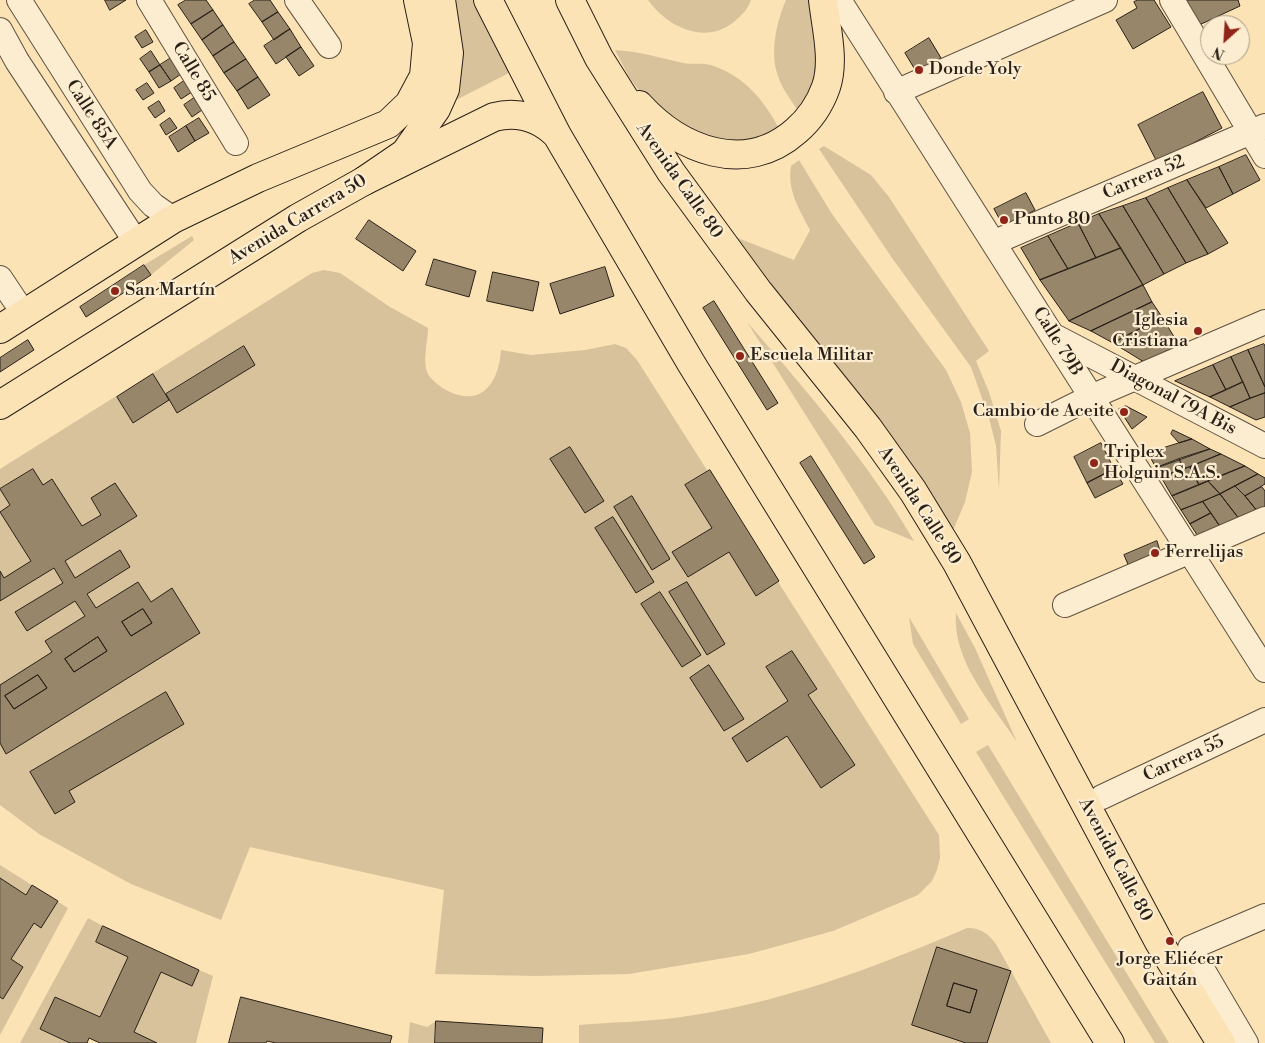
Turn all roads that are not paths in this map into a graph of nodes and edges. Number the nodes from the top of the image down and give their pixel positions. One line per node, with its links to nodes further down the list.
1 (20, 0): 21 (street, Calle 85A)
2 (149, 0): 18 (street, Calle 85)
3 (297, 0): 13 (street)
4 (488, 0): 17 (main road)
5 (823, 0): 14 (main road)
6 (839, 0): 15 (street, Calle 79B)
7 (849, 0): 15 (street, Calle 79B)
8 (1106, 0): 15 (street)
9 (1172, 0): 16 (street)
10 (427, 5): 20 (main road, Avenida Carrera 50); 21 (main road, Avenida Carrera 50)
11 (573, 6): 14 (main road, Avenida Calle 80)
12 (0, 30): 22 (street, Calle 85A)
13 (329, 46)
14 (599, 58): 42 (main road, Avenida Calle 80)
15 (896, 92): 23 (street, Calle 79B)
16 (1257, 129): 19 (street); 23 (street, Carrera 52)
17 (558, 134): 20 (main road); 41 (main road)
18 (236, 143)
19 (1265, 156)
20 (364, 180): 31 (main road, Avenida Carrera 50)
21 (174, 219): 22 (main road, Avenida Carrera 50)
22 (136, 242): 25 (main road, Avenida Carrera 50)
23 (995, 242): 28 (street, Calle 79B)
24 (0, 278): 25 (street)
25 (24, 314): 27 (main road, Avenida Carrera 50)
26 (1265, 322): 29 (street)
27 (0, 329)
28 (1053, 336): 29 (street, Diagonal 79A Bis); 30 (street, Calle 79B)
29 (1134, 378): 30 (street); 33 (street, Diagonal 79A Bis)
30 (1091, 397): 32 (street); 35 (street, Calle 79B)
31 (0, 406)
32 (1037, 424)
33 (1265, 446)
34 (1265, 519): 35 (street)
35 (1188, 552): 36 (street); 37 (street, Calle 79B)
36 (1065, 605)
37 (1265, 670)
38 (1265, 720): 39 (street, Carrera 55)
39 (1102, 797)
40 (1265, 916): 43 (street)
41 (1110, 1043)
42 (1221, 1043)
43 (1246, 1043)

